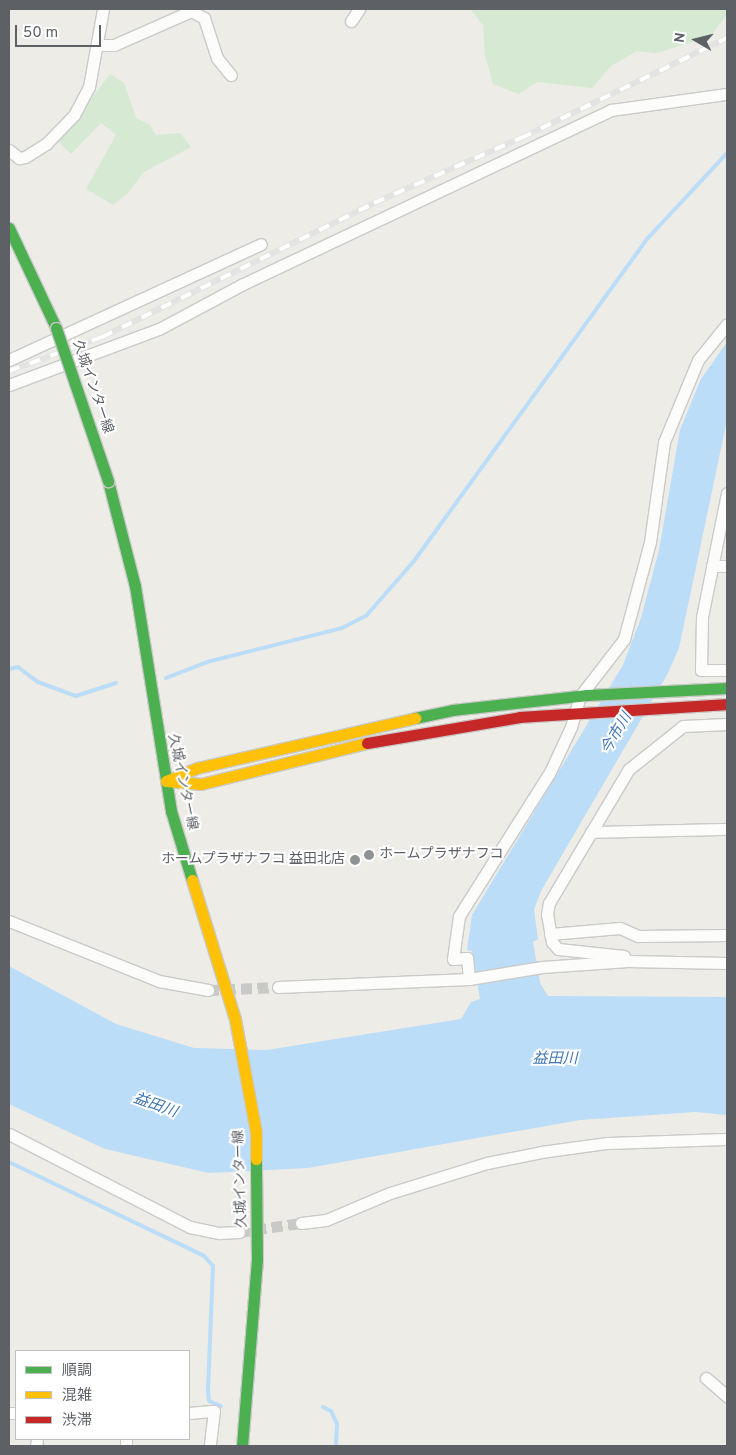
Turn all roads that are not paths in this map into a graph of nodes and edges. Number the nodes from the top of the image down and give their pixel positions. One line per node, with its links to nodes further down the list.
1 (104, 9): 4 (street)
2 (359, 9): 3 (street)
3 (351, 21)
4 (97, 45): 5 (street); 7 (street)
5 (231, 75)
6 (727, 94): 12 (street)
7 (9, 150)
8 (9, 228): 22 (main road, 久城インター線, bridge)
9 (261, 244): 11 (street)
10 (727, 324): 18 (street)
11 (9, 360)
12 (9, 385)
13 (727, 493): 14 (street)
14 (712, 566): 15 (street); 16 (street)
15 (727, 566)
16 (727, 670)
17 (727, 688): 18 (main road)
18 (584, 696): 20 (street); 22 (main road)
19 (727, 704): 20 (main road)
20 (580, 712): 22 (main road); 30 (street)
21 (727, 724): 24 (street)
22 (166, 782): 41 (main road, 久城インター線)
23 (727, 829): 24 (street)
24 (591, 832): 26 (street)
25 (9, 920): 32 (street)
26 (550, 934): 27 (street); 28 (street)
27 (727, 935)
28 (628, 961): 29 (street); 30 (street)
29 (727, 963)
30 (469, 979): 31 (street)
31 (278, 986)
32 (208, 990)
33 (9, 1134): 36 (street)
34 (727, 1139): 35 (street)
35 (301, 1223)
36 (239, 1232)
37 (706, 1378): 38 (street)
38 (727, 1396)
39 (190, 1412): 40 (street)
40 (210, 1446)
41 (242, 1446)

